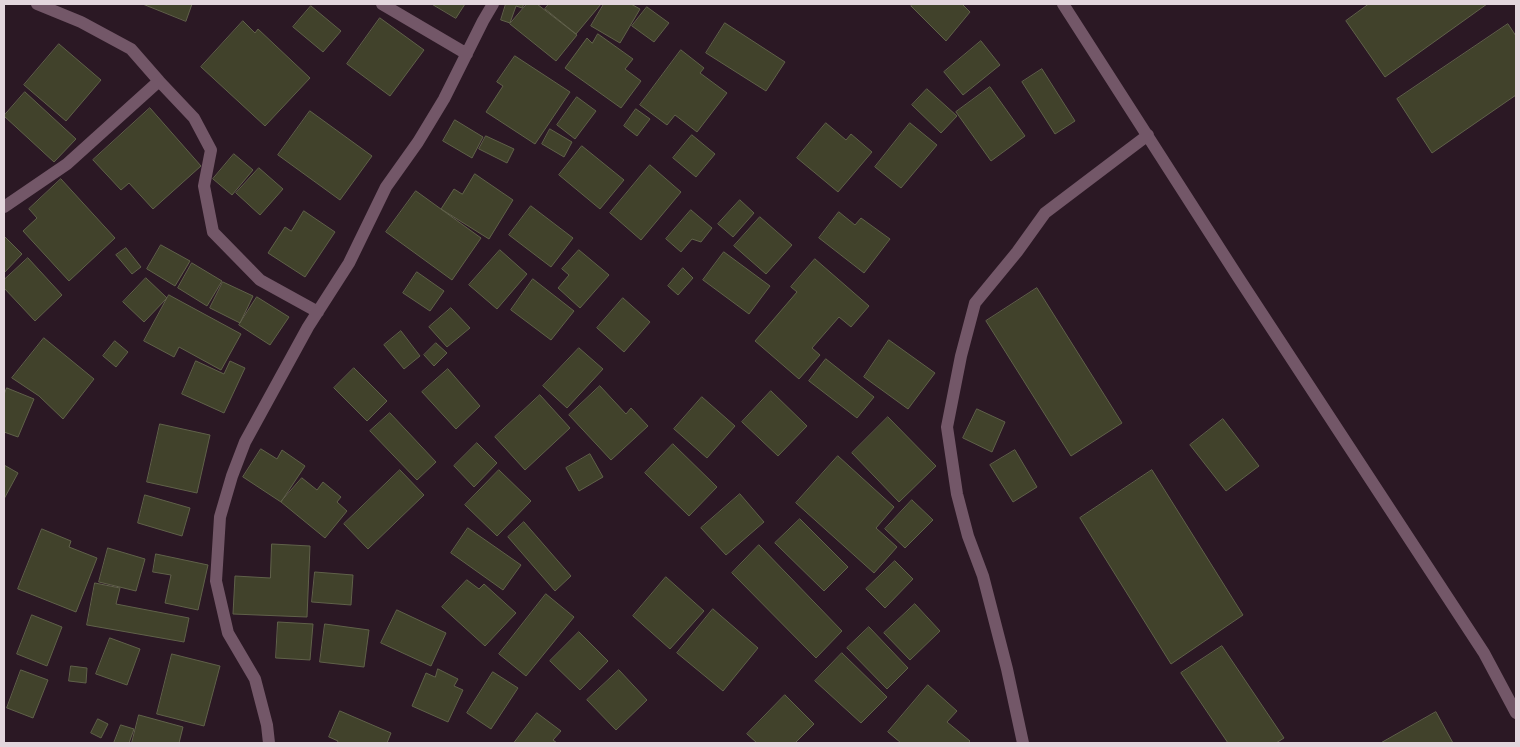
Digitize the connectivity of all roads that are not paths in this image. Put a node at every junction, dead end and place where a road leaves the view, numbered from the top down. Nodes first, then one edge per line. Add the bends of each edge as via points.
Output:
1 (37, 4) edge
2 (382, 4) edge
3 (494, 4) edge
4 (1063, 4) edge
5 (467, 54) junction
6 (159, 81) junction
7 (1148, 135) junction
8 (4, 207) edge
9 (318, 312) junction
10 (1516, 713) edge
11 (269, 743) edge
12 (1023, 743) edge

1 - 6 street via 82,22 131,49
2 - 5 street
3 - 5 street
4 - 7 street
5 - 9 street via 422,134 386,187 349,264
6 - 8 street via 68,164
6 - 9 street via 194,118 211,150 204,186 214,232 260,280
7 - 10 street via 1484,653
7 - 12 street via 1045,213 975,303 961,356 947,427 957,494 983,576
9 - 11 street via 245,442 220,517 216,581 228,633 255,679

